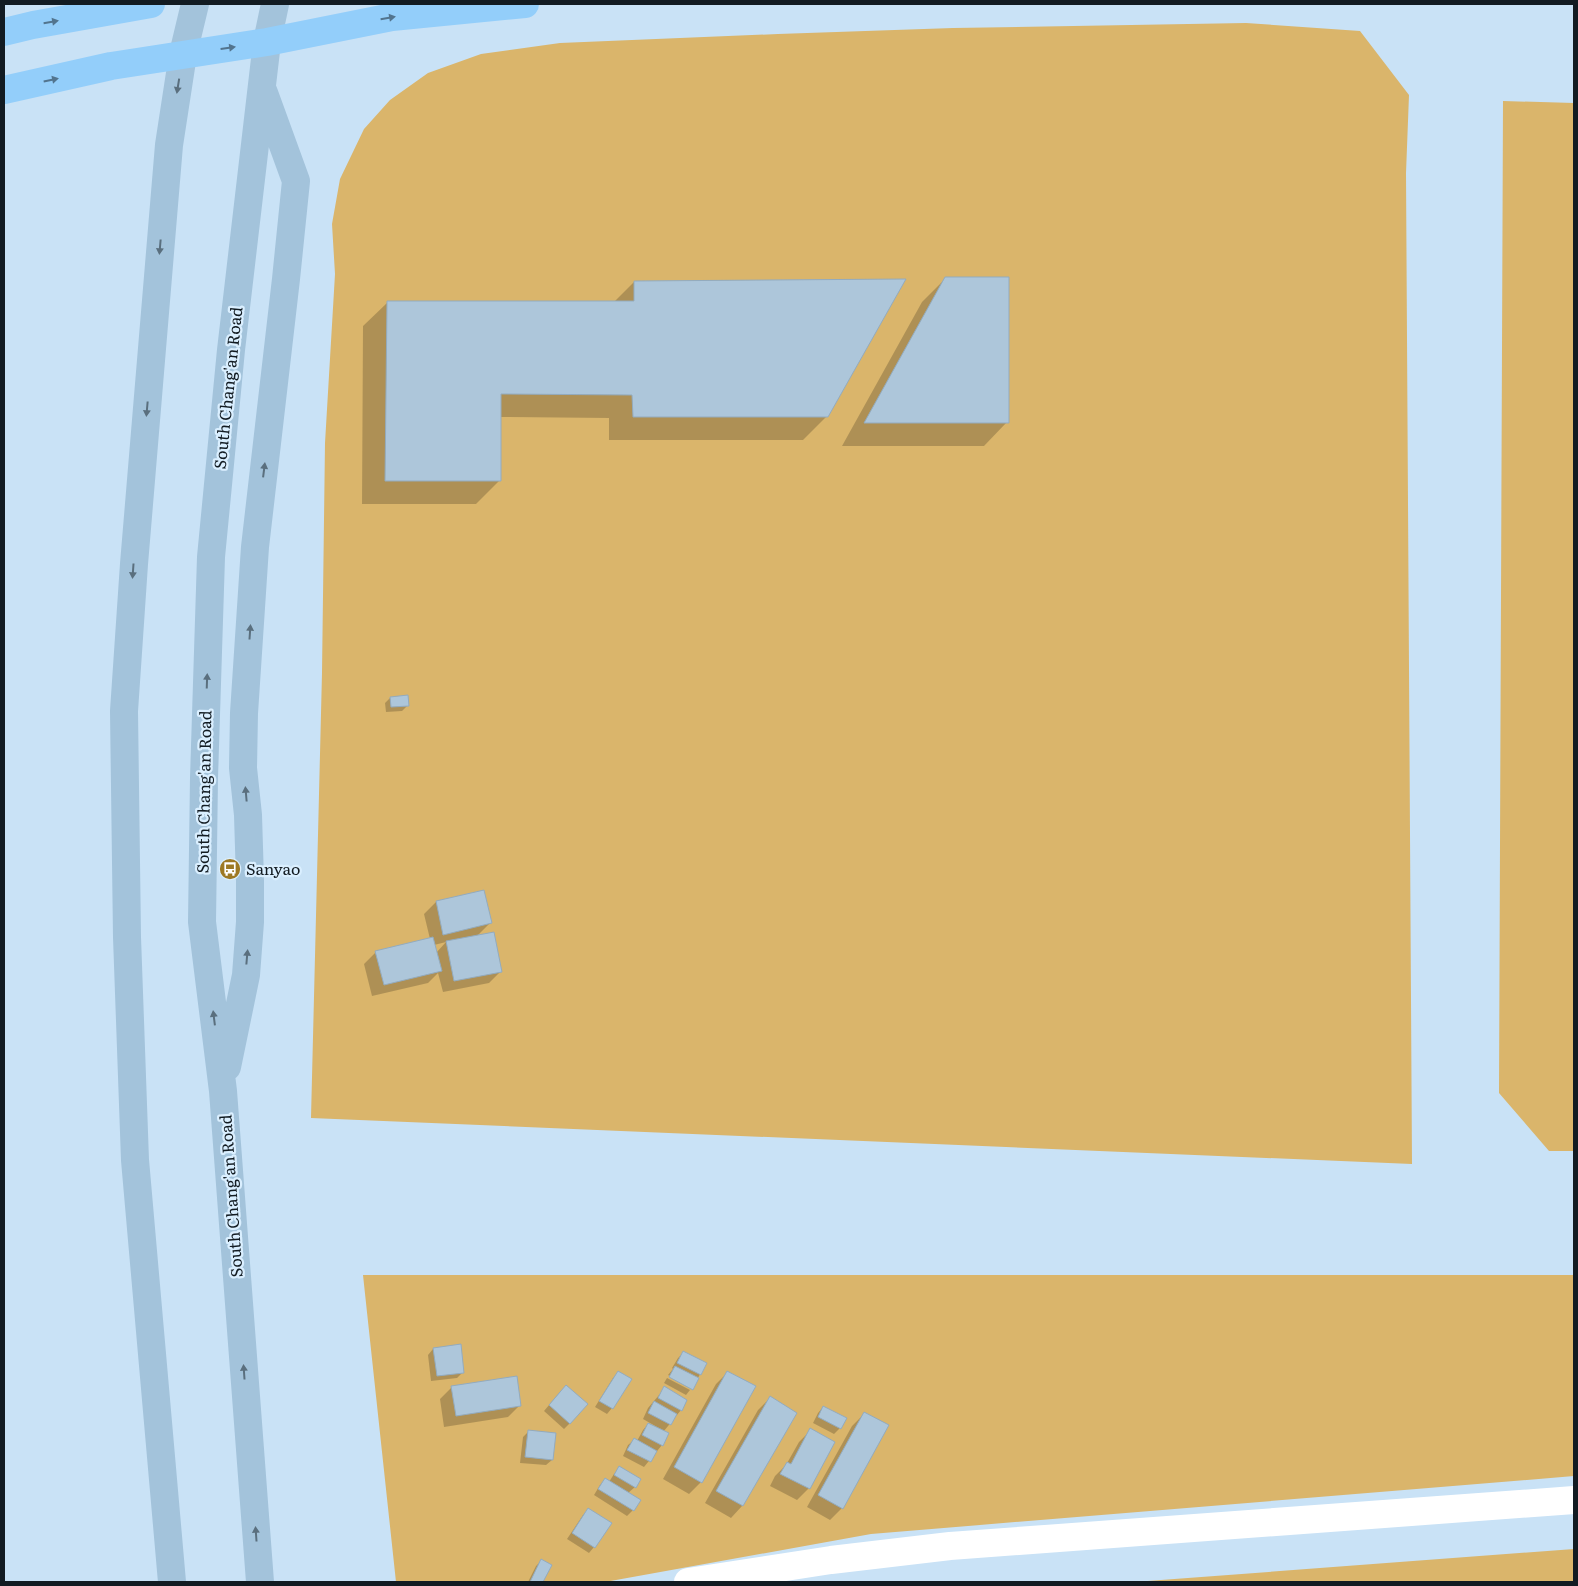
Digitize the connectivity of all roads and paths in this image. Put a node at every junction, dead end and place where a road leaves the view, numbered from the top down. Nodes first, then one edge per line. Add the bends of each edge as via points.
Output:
1 (151, 4) edge
2 (195, 4) edge
3 (275, 4) edge
4 (525, 4) edge
5 (4, 32) edge
6 (267, 42) junction
7 (183, 54) junction
8 (262, 87) junction
9 (4, 90) edge
10 (223, 1091) junction
11 (1574, 1500) edge
12 (172, 1582) edge
13 (260, 1582) edge
14 (688, 1582) edge

5 -> 1 highway
2 - 7 main road
3 - 6 main road, South Chang'an Road
6 -> 4 highway via 392,17
7 -> 6 highway
6 - 8 main road, South Chang'an Road
9 -> 7 highway
7 -> 12 main road via 169,145 124,711 127,937 135,1160
10 -> 8 main road, South Chang'an Road via 202,922 211,557
10 -> 8 main road via 246,966 250,922 248,815 243,768 244,713 255,547 296,182
13 -> 10 main road, South Chang'an Road
11 - 14 street via 950,1546

